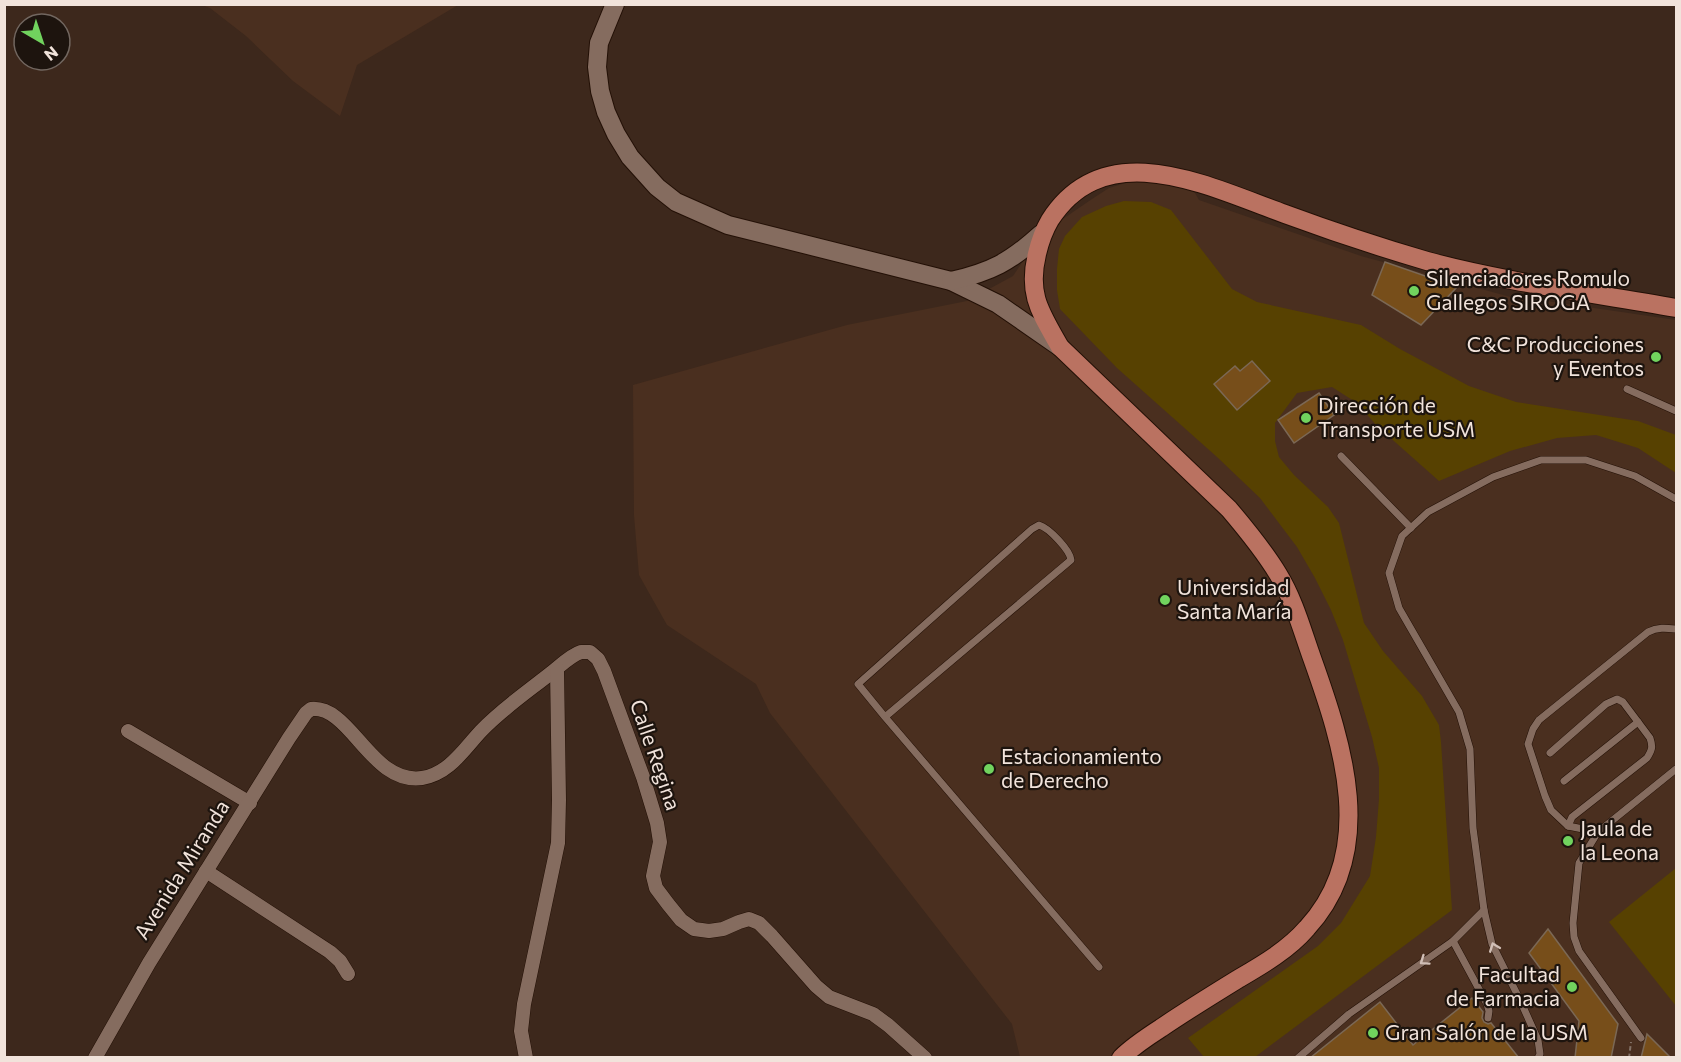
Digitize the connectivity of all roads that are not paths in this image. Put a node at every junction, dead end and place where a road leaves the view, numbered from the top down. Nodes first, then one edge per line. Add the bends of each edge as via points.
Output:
1 (615, 4) edge
2 (1041, 234) junction
3 (951, 281) junction
4 (1677, 308) edge
5 (1060, 347) junction
6 (1627, 389) dead end
7 (1677, 411) edge
8 (1341, 456) dead end
9 (1677, 499) edge
10 (1411, 528) junction
11 (1677, 629) edge
12 (557, 669) junction
13 (311, 709) joint
14 (885, 717) junction
15 (1638, 722) junction
16 (128, 731) dead end
17 (1550, 753) dead end
18 (1677, 769) edge
19 (1564, 781) dead end
20 (249, 802) junction
21 (1568, 826) junction
22 (1598, 832) junction
23 (206, 872) junction
24 (1484, 910) junction
25 (1453, 941) junction
26 (1099, 967) dead end
27 (348, 974) dead end
28 (1488, 1018) dead end
29 (1641, 1038) dead end
30 (95, 1058) edge
31 (526, 1058) edge
32 (925, 1058) edge
33 (1121, 1058) edge
34 (1298, 1058) edge
35 (1538, 1058) edge

1 - 3 main road via 600,43 600,91 616,134 657,187 676,202 728,225
2 - 3 main road via 1001,264
2 - 4 main road via 1065,201 1092,181 1120,173 1156,174 1200,182 1392,251 1459,269
2 - 5 main road via 1034,272 1035,294
3 - 5 main road via 998,304
5 - 33 main road via 1229,509 1278,574 1325,696 1348,797 1349,834 1343,864 1318,916 1275,956
6 - 7 lane
8 - 10 lane
9 - 10 lane via 1635,476 1586,460 1541,460 1493,477 1428,512
10 - 24 lane via 1402,536 1389,573 1399,608 1459,712 1470,749 1473,828
11 - 21 lane via 1664,627 1648,632 1539,720 1533,729 1528,744 1545,796 1551,810
12 - 13 street, Calle Regina via 497,715 450,765 422,778 395,774 336,717 326,710
12 - 31 street via 558,843 524,1004 521,1031
12 - 32 street, Calle Regina via 580,652 590,652 598,659 657,823 660,842 653,876 656,888 681,920 693,929 709,931 749,919 759,923 829,997 873,1014
13 - 20 street, Avenida Miranda
14 - 14 lane via 858,684 1032,529 1045,527 1071,560
14 - 26 lane
15 - 17 lane via 1623,702 1613,700
15 - 19 lane
15 - 21 lane via 1650,738 1653,750 1572,817
16 - 20 street
18 - 22 lane
20 - 23 street, Avenida Miranda
21 - 22 lane
22 - 29 lane via 1579,863 1574,938 1579,951
23 - 27 street via 330,952
23 - 30 street, Avenida Miranda
24 - 25 lane
35 -> 24 lane via 1538,1040 1492,944
25 - 28 lane via 1487,1004
25 -> 34 lane via 1349,1014

